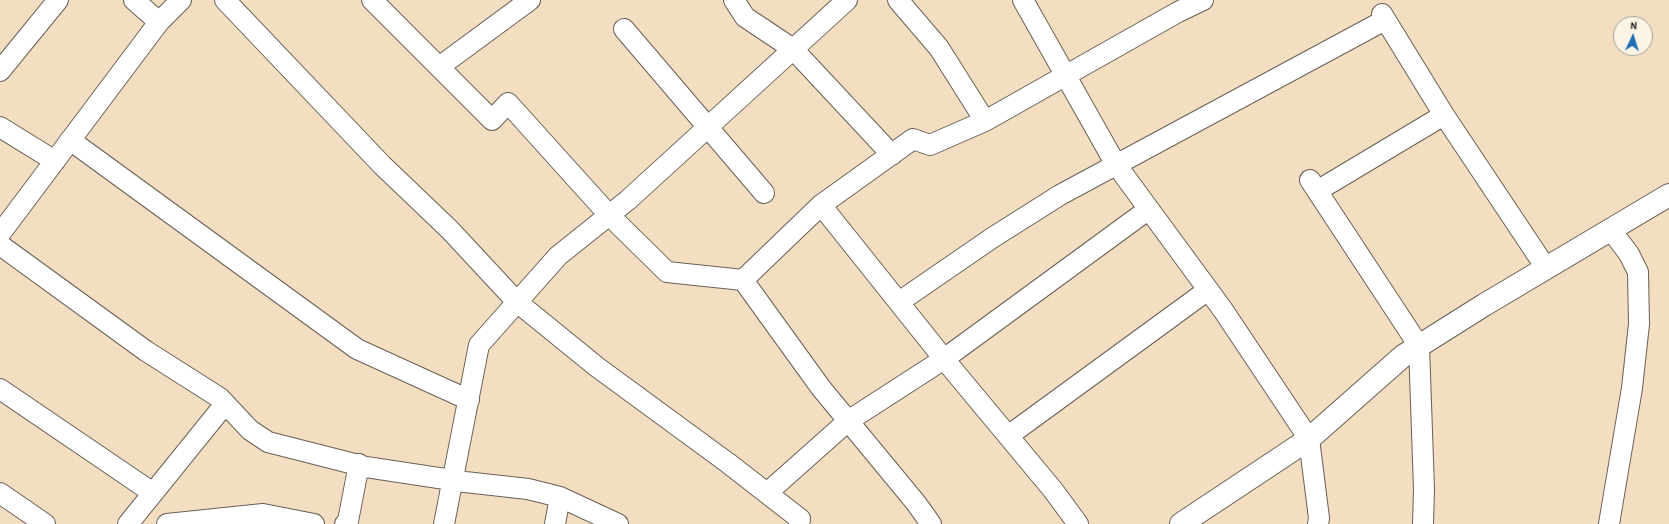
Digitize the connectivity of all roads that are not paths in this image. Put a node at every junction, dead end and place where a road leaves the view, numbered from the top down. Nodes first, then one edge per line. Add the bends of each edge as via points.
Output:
1 (58, 0) edge
2 (134, 0) edge
3 (181, 0) edge
4 (225, 0) edge
5 (372, 0) edge
6 (530, 0) edge
7 (734, 0) edge
8 (847, 0) edge
9 (898, 0) edge
10 (1023, 0) edge
11 (1203, 0) edge
12 (1176, 6) edge
13 (159, 22) junction
14 (624, 29) dead end
15 (793, 49) junction
16 (439, 67) junction
17 (0, 71) edge
18 (1066, 74) junction
19 (1444, 115) junction
20 (985, 121) junction
21 (0, 127) edge
22 (708, 127) junction
23 (70, 140) junction
24 (892, 155) junction
25 (55, 161) junction
26 (1116, 165) junction
27 (764, 193) dead end
28 (1669, 195) edge
29 (821, 205) junction
30 (1149, 209) junction
31 (609, 215) junction
32 (1611, 230) junction
33 (0, 234) edge
34 (0, 244) edge
35 (1546, 268) junction
36 (744, 280) junction
37 (1208, 290) junction
38 (517, 302) junction
39 (899, 302) junction
40 (1419, 346) junction
41 (944, 359) junction
42 (0, 389) edge
43 (469, 400) junction
44 (225, 404) junction
45 (848, 421) junction
46 (1008, 436) junction
47 (1309, 439) junction
48 (359, 464) junction
49 (453, 480) junction
50 (0, 493) edge
51 (767, 493) junction
52 (153, 494) junction
53 (560, 497) junction
54 (615, 523) edge
55 (45, 524) edge
56 (128, 524) edge
57 (166, 524) edge
58 (314, 524) edge
59 (345, 524) edge
60 (444, 524) edge
61 (555, 524) edge
62 (799, 524) edge
63 (931, 524) edge
64 (1078, 524) edge
65 (1181, 524) edge
66 (1318, 524) edge
67 (1423, 524) edge
68 (1609, 524) edge

1 - 17 street
2 - 13 street
3 - 13 street
4 - 38 street
5 - 16 street
6 - 16 street
7 - 15 street via 745,17
8 - 15 street
9 - 20 street via 939,48
10 - 18 street
11 - 12 street
12 - 18 street
13 - 23 street
14 - 22 street
15 - 22 street
15 - 24 street
16 - 31 street via 492,120 508,103
18 - 20 street
18 - 26 street
19 - 26 street via 1384,17
19 - 35 street
19 - 40 street via 1314,185
20 - 24 street via 930,145 913,139
21 - 25 street
22 - 27 street
22 - 31 street
23 - 25 street
23 - 43 street via 357,348
24 - 29 street
25 - 33 street
26 - 30 street
26 - 39 street via 992,238
28 - 32 street
29 - 36 street
29 - 39 street
30 - 37 street
30 - 41 street
31 - 36 street via 667,272
31 - 38 street via 558,256
32 - 35 street
32 - 68 street via 1629,254 1638,272 1639,324 1632,388
34 - 44 street via 146,351 220,398
35 - 40 street
36 - 45 street via 821,388
37 - 46 street
37 - 47 street
38 - 43 street via 480,345
38 - 51 street via 597,367
39 - 41 street
40 - 47 street via 1403,356
40 - 67 street
41 - 45 street
41 - 46 street
42 - 52 street
43 - 49 street
44 - 48 street via 250,430 268,442
44 - 52 street
45 - 51 street
45 - 63 street
46 - 64 street
47 - 65 street
47 - 66 street
48 - 49 street
48 - 59 street via 348,521
49 - 53 street via 528,489
49 - 60 street
50 - 55 street
51 - 62 street via 800,519
52 - 56 street
53 - 54 street
53 - 61 street
57 - 58 street via 263,514

